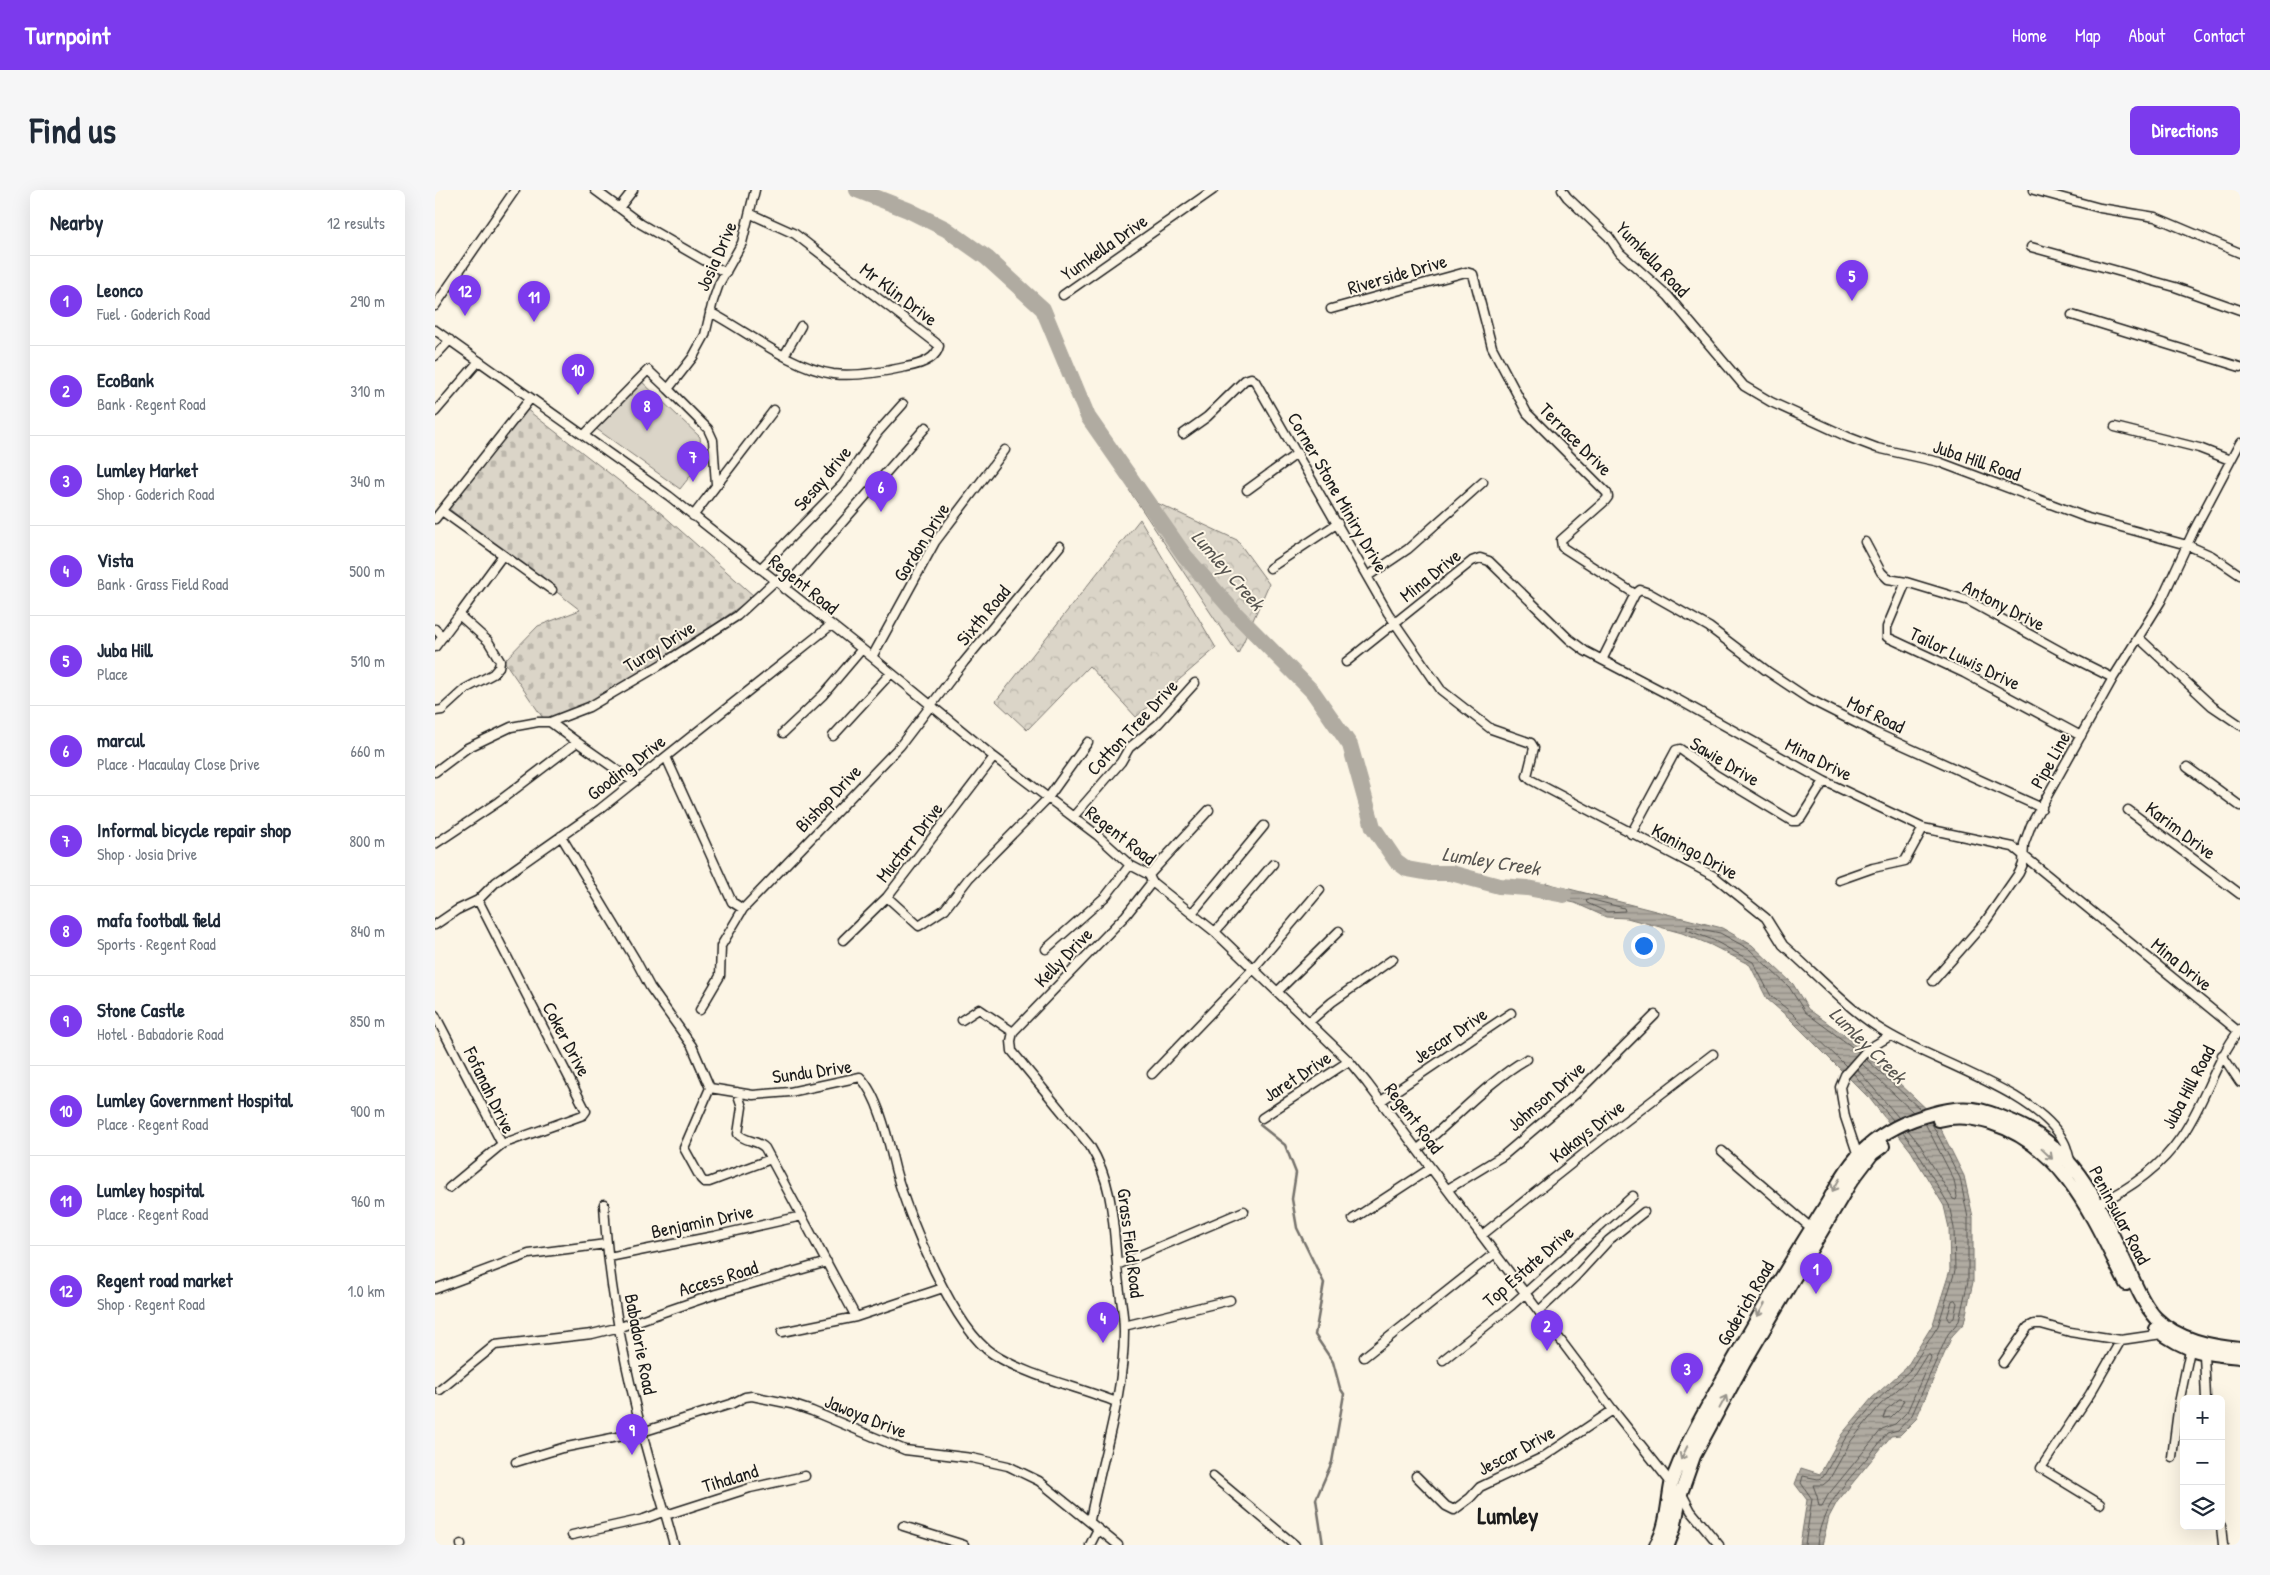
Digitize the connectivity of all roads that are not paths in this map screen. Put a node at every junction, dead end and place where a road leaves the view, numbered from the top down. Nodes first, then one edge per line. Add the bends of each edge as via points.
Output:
1 (515, 190) edge
2 (595, 190) edge
3 (633, 190) edge
4 (755, 190) edge
5 (1212, 190) edge
6 (1562, 190) edge
7 (2034, 190) edge
8 (619, 208) junction
9 (751, 214) junction
10 (2031, 247) dead end
11 (2240, 253) edge
12 (726, 272) junction
13 (1471, 272) joint
14 (1063, 295) dead end
15 (435, 306) edge
16 (1331, 309) dead end
17 (2240, 310) edge
18 (710, 312) junction
19 (2072, 315) dead end
20 (801, 326) dead end
21 (435, 330) edge
22 (450, 340) junction
23 (1717, 355) joint
24 (435, 356) edge
25 (784, 356) junction
26 (479, 361) junction
27 (2240, 368) edge
28 (668, 389) junction
29 (531, 399) junction
30 (903, 404) dead end
31 (774, 410) dead end
32 (435, 412) edge
33 (926, 427) dead end
34 (2115, 427) dead end
35 (1183, 434) dead end
36 (583, 436) junction
37 (2240, 443) edge
38 (1005, 450) dead end
39 (1298, 453) junction
40 (2230, 460) junction
41 (1483, 482) dead end
42 (716, 484) junction
43 (1247, 490) dead end
44 (442, 511) junction
45 (693, 516) junction
46 (435, 519) edge
47 (1338, 523) junction
48 (1865, 542) dead end
49 (2187, 545) junction
50 (1060, 546) dead end
51 (503, 555) junction
52 (760, 568) junction
53 (1270, 568) dead end
54 (1368, 576) junction
55 (2240, 576) edge
56 (775, 581) junction
57 (1906, 582) junction
58 (784, 589) junction
59 (552, 590) dead end
60 (1635, 594) junction
61 (459, 615) junction
62 (1396, 623) junction
63 (830, 626) junction
64 (435, 629) edge
65 (443, 637) junction
66 (2139, 638) junction
67 (435, 647) edge
68 (862, 649) junction
69 (872, 657) junction
70 (1602, 660) junction
71 (1346, 662) dead end
72 (891, 673) junction
73 (2113, 678) junction
74 (1195, 683) dead end
75 (930, 704) junction
76 (435, 711) edge
77 (550, 722) junction
78 (2240, 725) edge
79 (783, 733) dead end
80 (833, 736) dead end
81 (2081, 736) junction
82 (577, 742) junction
83 (1088, 742) dead end
84 (666, 757) junction
85 (994, 757) junction
86 (2187, 767) dead end
87 (435, 772) edge
88 (1824, 781) junction
89 (634, 782) junction
90 (1048, 798) junction
91 (2240, 806) edge
92 (2042, 808) junction
93 (1209, 810) dead end
94 (2128, 810) dead end
95 (1073, 817) junction
96 (1264, 826) dead end
97 (1923, 828) junction
98 (1631, 834) junction
99 (561, 836) junction
100 (435, 844) edge
101 (2024, 854) junction
102 (1273, 864) dead end
103 (1130, 865) junction
104 (1150, 878) junction
105 (1839, 880) dead end
106 (1320, 890) dead end
107 (2240, 894) edge
108 (887, 897) junction
109 (478, 900) junction
110 (743, 909) junction
111 (1193, 912) junction
112 (435, 925) edge
113 (1339, 930) dead end
114 (1215, 932) junction
115 (843, 940) dead end
116 (1045, 949) dead end
117 (1393, 959) dead end
118 (1253, 969) junction
119 (1933, 981) dead end
120 (1277, 992) junction
121 (700, 1010) dead end
122 (1511, 1013) dead end
123 (435, 1015) edge
124 (1655, 1015) dead end
125 (962, 1020) dead end
126 (1309, 1022) junction
127 (2239, 1030) edge
128 (1013, 1032) junction
129 (1891, 1036) junction
130 (1713, 1054) dead end
131 (2222, 1055) junction
132 (1527, 1059) dead end
133 (1349, 1061) junction
134 (1152, 1074) dead end
135 (2240, 1082) edge
136 (710, 1088) junction
137 (737, 1092) junction
138 (1381, 1101) junction
139 (1262, 1118) dead end
140 (502, 1144) junction
141 (1418, 1149) junction
142 (1722, 1151) dead end
143 (1865, 1152) junction
144 (771, 1158) junction
145 (2065, 1166) junction
146 (1431, 1168) junction
147 (449, 1188) dead end
148 (1447, 1189) junction
149 (1633, 1196) dead end
150 (604, 1204) dead end
151 (2092, 1207) junction
152 (1243, 1210) dead end
153 (1645, 1212) dead end
154 (801, 1216) junction
155 (1353, 1219) dead end
156 (1810, 1227) junction
157 (1482, 1235) junction
158 (606, 1244) junction
159 (1495, 1253) junction
160 (609, 1257) junction
161 (827, 1262) junction
162 (1117, 1265) junction
163 (943, 1288) junction
164 (435, 1289) edge
165 (1525, 1293) junction
166 (1230, 1300) dead end
167 (1539, 1311) junction
168 (856, 1317) junction
169 (1124, 1326) junction
170 (620, 1327) junction
171 (782, 1332) dead end
172 (2163, 1334) junction
173 (2121, 1340) junction
174 (2217, 1347) junction
175 (2240, 1349) edge
176 (2190, 1350) junction
177 (2204, 1354) junction
178 (2240, 1357) edge
179 (1364, 1358) dead end
180 (1443, 1360) dead end
181 (2003, 1362) dead end
182 (441, 1390) dead end
183 (2206, 1395) edge
184 (1116, 1402) junction
185 (1613, 1410) junction
186 (642, 1432) junction
187 (2172, 1457) dead end
188 (515, 1462) dead end
189 (805, 1476) dead end
190 (1213, 1476) dead end
191 (1416, 1476) dead end
192 (1671, 1483) junction
193 (1681, 1493) junction
194 (2100, 1504) dead end
195 (666, 1513) junction
196 (1090, 1520) dead end
197 (903, 1526) dead end
198 (1098, 1528) junction
199 (2221, 1530) edge
200 (572, 1535) dead end
201 (675, 1545) edge
202 (964, 1545) edge
203 (1090, 1545) edge
204 (1118, 1545) edge
205 (1295, 1545) edge
206 (1656, 1545) edge
207 (1668, 1545) edge
208 (1719, 1545) edge
209 (2223, 1545) edge

1 - 15 street
2 - 8 street
3 - 8 street
4 - 9 street, Josia Drive
5 - 14 street, Yumkella Drive
6 - 23 street, Yumkella Road via 1609,237 1620,253 1668,296
7 - 11 street via 2100,208 2155,217
8 - 12 street
9 - 12 street, Josia Drive via 739,252
9 - 25 street, Mr Klin Drive via 795,234 939,346 938,352 926,362 862,374 834,374
10 - 17 street via 2175,287
12 - 18 street, Josia Drive
13 - 16 street, Riverside Drive
13 - 60 street, Terrace Drive via 1492,347 1519,401 1527,413 1607,493 1605,501 1563,536 1562,547
18 - 25 street, Mr Klin Drive
18 - 28 street, Josia Drive via 709,324 699,348
19 - 27 street
20 - 25 street
21 - 22 street, Regent Road
22 - 24 street
22 - 26 street, Regent Road
23 - 49 street, Juba Hill Road via 1755,393 1848,437 1877,448 1939,462 2088,518
26 - 29 street, Regent Road
26 - 32 street
28 - 36 street via 648,370
28 - 42 street via 708,429 713,440
29 - 36 street, Regent Road
29 - 44 street
30 - 52 street, Sesay drive via 878,432 843,484
31 - 42 street
33 - 58 street
34 - 40 street via 2199,448
35 - 39 street, Corner Stone Miniry Drive via 1251,378
36 - 45 street, Regent Road
37 - 40 street, Pipe Line
38 - 69 street, Gordon Drive via 935,542
39 - 43 street
39 - 47 street, Corner Stone Miniry Drive
40 - 49 street, Pipe Line
41 - 54 street via 1409,549
42 - 45 street
44 - 46 street
44 - 51 street
45 - 52 street, Regent Road
47 - 53 street
47 - 54 street, Corner Stone Miniry Drive
48 - 57 street, Antony Drive via 1888,579
49 - 55 street, Juba Hill Road via 2211,556
49 - 66 street, Pipe Line via 2161,601
50 - 75 street, Sixth Road
51 - 59 street
51 - 61 street
52 - 56 street, Regent Road
54 - 62 street, Corner Stone Miniry Drive
56 - 58 street, Regent Road
56 - 77 street, Turay Drive via 737,616 662,664 589,707
57 - 73 street, Antony Drive via 1969,601
57 - 81 street, Tailor Luwis Drive via 1887,628 1887,637 1964,673
58 - 63 street, Regent Road
60 - 70 street
60 - 92 street, Mof Road via 1636,590 1649,593 1709,627 1809,699
61 - 65 street
61 - 76 street via 489,642 499,664 493,674 465,690 442,710
62 - 70 street, Mina Drive via 1455,573 1480,558 1499,569 1569,639
62 - 71 street
62 - 98 street, Kaningo Drive via 1441,690 1491,730 1531,743 1534,748 1527,776 1531,780
63 - 68 street, Regent Road
63 - 84 street, Gooding Drive
64 - 65 street
65 - 67 street
66 - 73 street, Pipe Line
66 - 78 street via 2212,706
68 - 69 street, Regent Road
68 - 79 street via 823,695
69 - 72 street, Regent Road
70 - 88 street, Mina Drive
72 - 75 street, Regent Road
72 - 80 street
73 - 81 street, Pipe Line
74 - 95 street, Cotton Tree Drive via 1157,724 1129,748 1121,762
75 - 85 street, Regent Road
75 - 110 street, Bishop Drive via 920,723 900,746
77 - 82 street
77 - 87 street, Turay Drive via 503,730 467,748
81 - 92 street, Pipe Line
82 - 89 street
82 - 100 street via 498,802
83 - 90 street, Cotton Tree Drive
84 - 89 street, Gooding Drive
84 - 110 street via 732,902
85 - 90 street, Regent Road
85 - 108 street, Muctarr Drive
86 - 91 street
88 - 97 street, Mina Drive
88 - 98 street, Sawie Drive via 1801,818 1792,820 1716,775 1680,749 1676,750
89 - 99 street, Gooding Drive
90 - 95 street, Regent Road
90 - 108 street via 969,878 945,909 919,926
92 - 101 street, Pipe Line via 2031,825
93 - 104 street, Kelly Drive
94 - 107 street, Karim Drive
95 - 103 street, Regent Road
96 - 111 street
97 - 101 street, Mina Drive via 2009,846
97 - 105 street via 1905,862 1873,868
98 - 129 street, Kaningo Drive via 1714,876 1746,900 1766,918 1788,950 1851,1006
99 - 109 street, Gooding Drive via 496,882
99 - 136 street via 649,987 692,1046
101 - 119 street, Pipe Line via 2019,873 1989,915
101 - 127 street, Mina Drive
102 - 114 street
103 - 104 street, Regent Road
103 - 116 street via 1106,896
104 - 111 street, Regent Road
104 - 128 street, Kelly Drive via 1126,915
106 - 118 street
108 - 115 street, Muctarr Drive
109 - 112 street, Gooding Drive
109 - 140 street, Coker Drive via 586,1111 583,1115
110 - 121 street, Bishop Drive via 721,946 720,976
111 - 114 street, Regent Road
113 - 120 street
114 - 118 street, Regent Road
117 - 126 street
118 - 120 street, Regent Road
118 - 134 street
120 - 126 street, Regent Road
122 - 138 street, Jescar Drive
123 - 140 street, Fofanah Drive
124 - 148 street, Johnson Drive via 1578,1092 1504,1156
125 - 128 street via 979,1009
126 - 133 street, Regent Road
127 - 131 street, Juba Hill Road
128 - 162 street, Grass Field Road via 1012,1051 1101,1164 1112,1206
129 - 143 street via 1868,1050 1845,1075 1840,1087 1841,1097
129 - 145 street, Kaningo Drive via 2004,1091 2031,1108 2064,1142
130 - 157 street, Kakays Drive
131 - 135 street
131 - 151 street, Juba Hill Road via 2181,1137 2133,1185
132 - 141 street via 1504,1072
133 - 138 street, Regent Road
133 - 139 street, Jaret Drive
136 - 137 street, Sundu Drive
136 - 144 street via 684,1148 701,1179 709,1182
137 - 144 street via 742,1108 738,1134 763,1145
137 - 163 street, Sundu Drive via 790,1092 860,1077 874,1101 907,1206
138 - 141 street, Regent Road
140 - 147 street, Fofanah Drive
141 - 146 street, Regent Road
142 - 156 street
143 - 145 main road, Peninsular Road via 1887,1132 1906,1123 1955,1111 1979,1110 2041,1135
143 -> 156 main road, Goderich Road via 1842,1176
193 -> 143 main road, Goderich Road via 1694,1456 1727,1394
144 - 154 street
145 - 151 main road, Peninsular Road
146 - 148 street, Regent Road
146 - 155 street
148 - 157 street, Regent Road
149 - 165 street, Top Estate Drive
150 - 158 street, Babadorie Road
151 - 172 main road, Peninsular Road via 2137,1307
151 - 174 main road, Peninsular Road via 2144,1303 2157,1319 2178,1334
152 - 162 street
153 - 167 street via 1609,1240
154 - 160 street, Benjamin Drive
154 - 161 street
156 -> 192 main road, Goderich Road via 1714,1396
157 - 159 street, Regent Road
158 - 160 street, Babadorie Road
158 - 164 street via 529,1254
159 - 165 street, Regent Road
159 - 179 street
160 - 170 street, Babadorie Road
161 - 168 street
161 - 170 street, Access Road via 715,1294
162 - 169 street, Grass Field Road
163 - 168 street
163 - 184 street, Sundu Drive via 972,1335 991,1353 1018,1367
165 - 167 street, Regent Road
165 - 180 street, Top Estate Drive
166 - 169 street
167 - 185 street, Regent Road
168 - 171 street
169 - 184 street, Grass Field Road
170 - 182 street, Access Road via 592,1334 495,1344
170 - 186 street, Babadorie Road
172 - 173 street
172 - 176 main road, Peninsular Road
173 - 181 street via 2034,1324 2028,1327
173 - 194 street via 2041,1468
174 - 175 main road, Peninsular Road
174 - 177 street
176 - 177 main road, Peninsular Road
176 - 187 street
177 - 178 main road, Peninsular Road
177 - 183 street
184 - 196 street, Grass Field Road via 1115,1419
185 - 191 street, Jescar Drive via 1543,1457 1480,1486 1454,1510
185 - 192 street, Regent Road
186 - 188 street, Jawoya Drive via 562,1448
186 - 195 street, Babadorie Road
186 - 198 street, Jawoya Drive via 731,1404 745,1396 771,1399 811,1411 905,1450 1008,1466 1039,1481
189 - 195 street, Tihaland via 750,1488
190 - 205 street
192 - 193 street, Regent Road
192 - 206 main road, Goderich Road via 1664,1528
193 - 207 main road, Goderich Road
193 - 208 street, Regent Road via 1691,1511
195 - 200 street, Tihaland
195 - 201 street, Babadorie Road
197 - 202 street
198 - 203 street
198 - 204 street, Jawoya Drive
199 - 209 street

